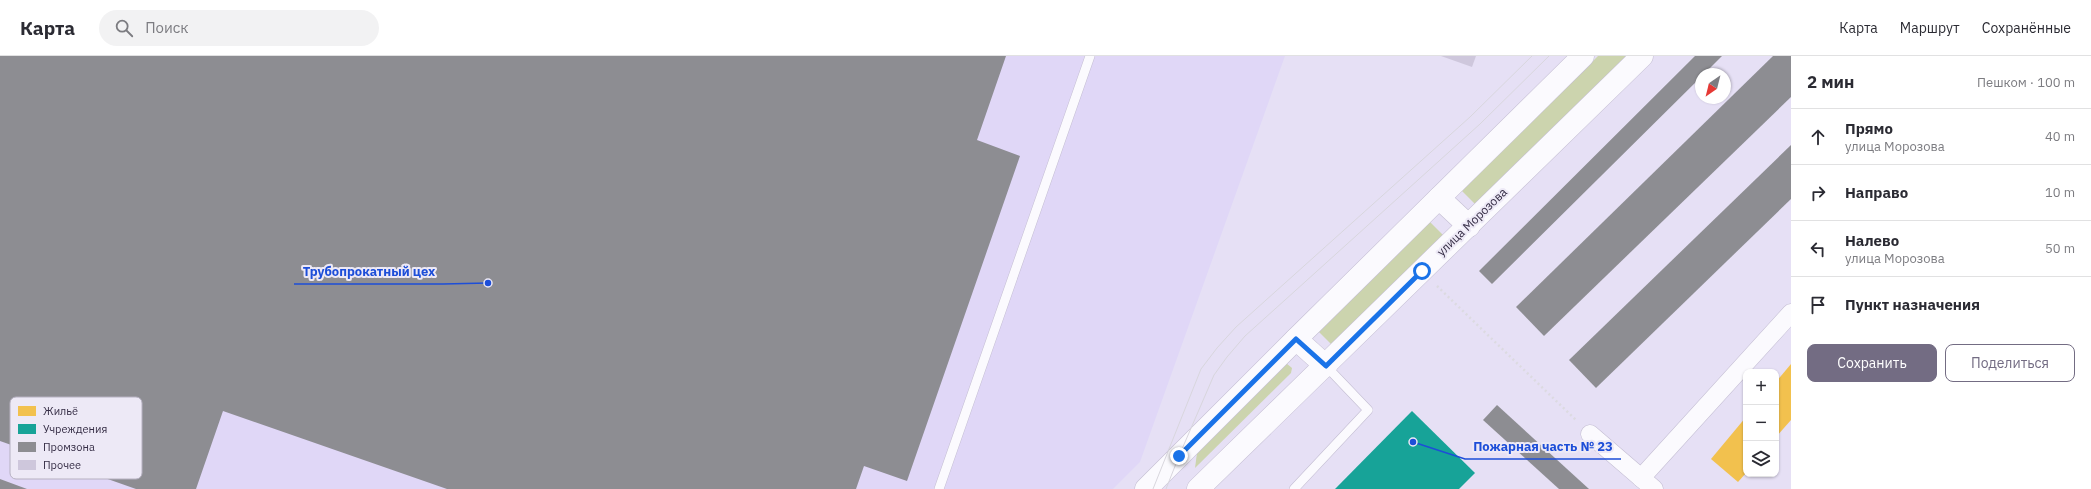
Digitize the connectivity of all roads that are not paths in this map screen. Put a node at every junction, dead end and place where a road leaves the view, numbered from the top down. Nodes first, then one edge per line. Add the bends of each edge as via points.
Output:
1 (1090, 56) edge
2 (1583, 56) edge
3 (1642, 56) edge
4 (1439, 198) junction
5 (1469, 226) junction
6 (1791, 313) edge
7 (1296, 339) junction
8 (1326, 366) junction
9 (1590, 434) road end
10 (1647, 484) edge
11 (939, 489) edge
12 (1146, 489) edge
13 (1198, 489) edge
14 (1294, 489) edge

1 - 11 lane
2 - 4 main road
3 - 5 main road, улица Морозова
4 - 5 main road
4 - 7 main road
5 - 8 main road, улица Морозова
6 - 10 street
7 - 8 main road
7 - 12 main road
8 - 13 main road, улица Морозова
8 - 14 lane via 1368,410
9 - 10 street

